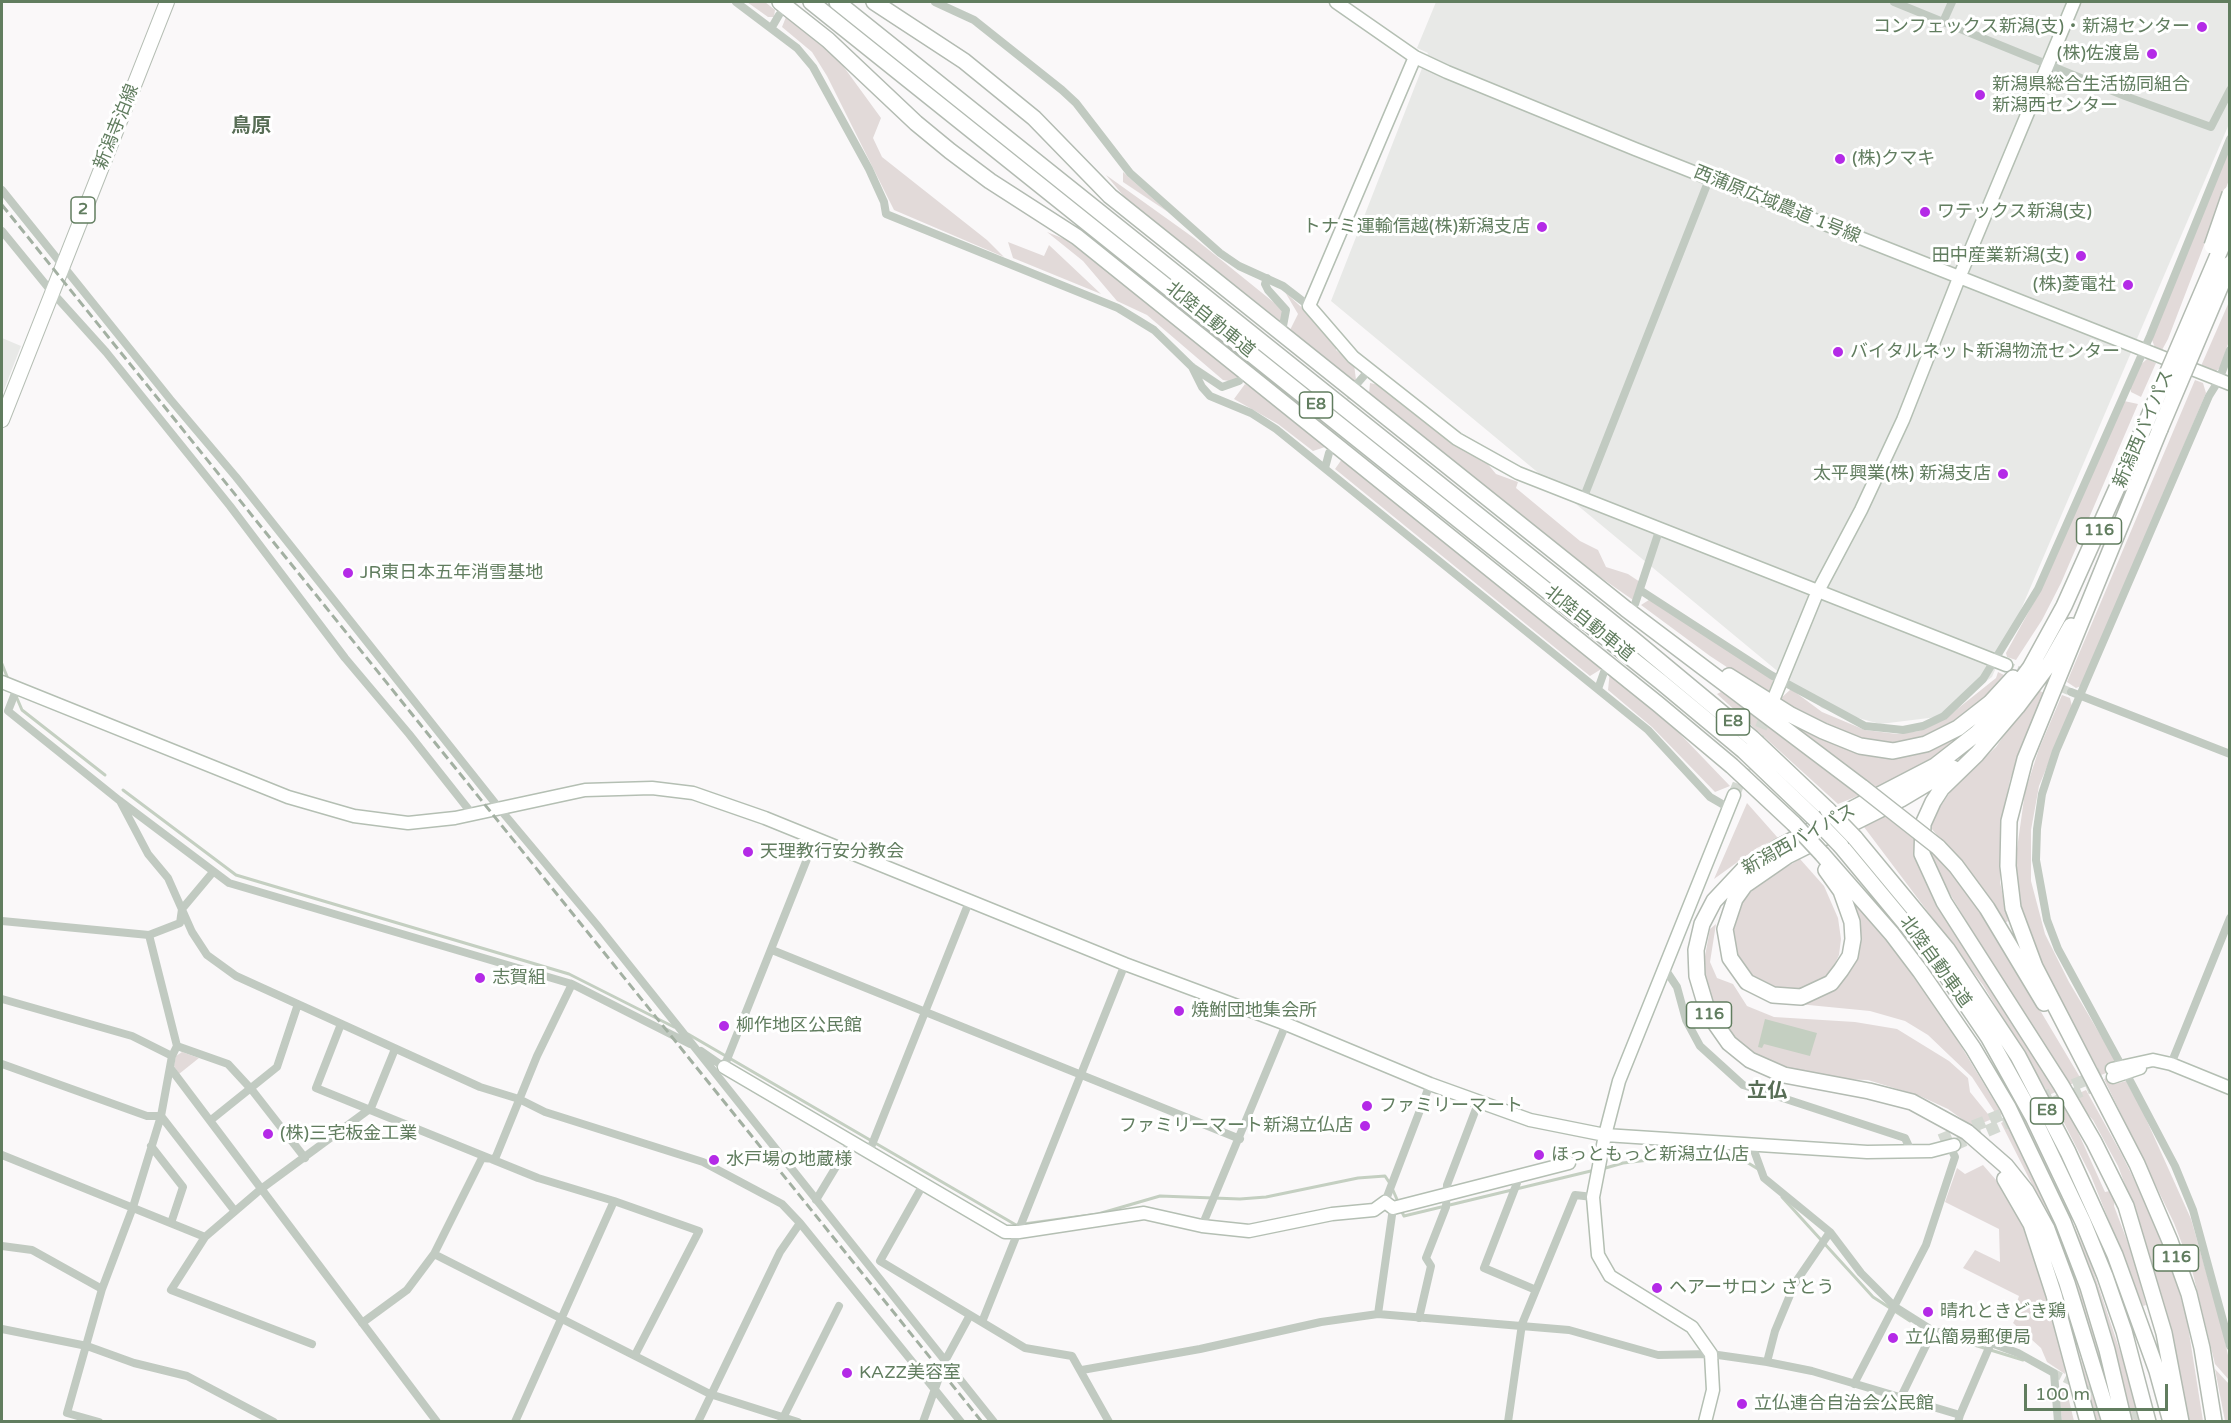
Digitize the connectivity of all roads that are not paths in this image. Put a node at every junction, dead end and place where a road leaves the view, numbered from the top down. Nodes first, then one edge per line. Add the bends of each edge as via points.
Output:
1 (167, 2) edge
2 (736, 2) edge
3 (811, 2) edge
4 (837, 2) edge
5 (874, 2) edge
6 (935, 2) edge
7 (1336, 2) edge
8 (1894, 2) edge
9 (1952, 2) edge
10 (2074, 2) edge
11 (780, 8) edge
12 (1944, 22) junction
13 (772, 27) junction
14 (1415, 57) junction
15 (2048, 64) junction
16 (2229, 90) edge
17 (2229, 138) edge
18 (1710, 177) junction
19 (2, 190) edge
20 (2229, 194) edge
21 (2229, 227) edge
22 (2, 231) edge
23 (62, 262) junction
24 (2229, 264) edge
25 (1267, 278) junction
26 (1959, 278) junction
27 (2229, 287) edge
28 (51, 291) junction
29 (1309, 306) junction
30 (1283, 326) dead end
31 (2144, 349) junction
32 (2229, 350) edge
33 (1192, 367) junction
34 (2170, 368) junction
35 (1369, 370) junction
36 (1239, 381) dead end
37 (2224, 382) edge
38 (1356, 385) tunnel mouth
39 (2, 420) edge
40 (2153, 426) junction
41 (1329, 453) tunnel mouth
42 (1325, 468) junction
43 (1583, 499) junction
44 (2121, 520) junction
45 (1659, 531) junction
46 (1640, 590) junction
47 (1817, 593) junction
48 (1631, 606) junction
49 (2048, 636) junction
50 (2001, 663) junction
51 (1604, 672) dead end
52 (1781, 680) junction
53 (2, 682) edge
54 (17, 688) junction
55 (1598, 689) junction
56 (2071, 692) tunnel mouth
57 (2081, 697) junction
58 (1774, 698) tunnel mouth
59 (2001, 727) junction
60 (2229, 754) edge
61 (1734, 795) tunnel mouth
62 (120, 801) junction
63 (500, 808) junction
64 (1729, 808) junction
65 (473, 815) junction
66 (815, 839) junction
67 (1818, 855) junction
68 (213, 872) junction
69 (969, 902) junction
70 (182, 909) junction
71 (2229, 918) edge
72 (2, 921) edge
73 (148, 934) junction
74 (772, 950) junction
75 (1125, 964) junction
76 (1665, 969) junction
77 (572, 984) junction
78 (2, 999) edge
79 (298, 1004) junction
80 (925, 1014) junction
81 (341, 1024) junction
82 (1286, 1024) junction
83 (177, 1046) junction
84 (693, 1046) junction
85 (395, 1049) junction
86 (172, 1056) junction
87 (2, 1064) edge
88 (2171, 1064) junction
89 (724, 1067) junction
90 (171, 1069) junction
91 (2118, 1071) junction
92 (1081, 1075) junction
93 (1430, 1084) junction
94 (2229, 1088) edge
95 (252, 1090) junction
96 (519, 1100) junction
97 (1479, 1101) junction
98 (2107, 1106) junction
99 (371, 1108) junction
100 (161, 1116) junction
101 (211, 1120) junction
102 (1952, 1122) junction
103 (1605, 1135) junction
104 (1240, 1138) junction
105 (851, 1142) junction
106 (1752, 1144) junction
107 (1948, 1144) joint
108 (151, 1146) junction
109 (1911, 1151) junction
110 (869, 1152) junction
111 (2, 1155) edge
112 (305, 1158) junction
113 (495, 1159) junction
114 (1569, 1163) dead end
115 (1517, 1177) junction
116 (924, 1183) junction
117 (261, 1189) junction
118 (1448, 1194) junction
119 (1593, 1197) junction
120 (816, 1200) junction
121 (614, 1201) junction
122 (1389, 1205) junction
123 (133, 1207) junction
124 (234, 1210) junction
125 (171, 1223) junction
126 (800, 1223) junction
127 (1202, 1226) junction
128 (1019, 1232) junction
129 (1830, 1232) junction
130 (205, 1237) junction
131 (2, 1246) edge
132 (434, 1254) junction
133 (102, 1289) junction
134 (1536, 1290) junction
135 (839, 1306) dead end
136 (1895, 1307) junction
137 (970, 1314) junction
138 (1378, 1314) junction
139 (560, 1317) junction
140 (1419, 1318) junction
141 (982, 1322) junction
142 (362, 1323) junction
143 (1522, 1324) junction
144 (2, 1329) edge
145 (1933, 1330) junction
146 (1990, 1343) junction
147 (312, 1344) dead end
148 (87, 1346) junction
149 (2229, 1346) edge
150 (634, 1354) junction
151 (1711, 1354) junction
152 (945, 1361) junction
153 (1767, 1362) junction
154 (1082, 1370) junction
155 (1854, 1383) junction
156 (936, 1391) junction
157 (710, 1394) junction
158 (1901, 1397) junction
159 (782, 1418) edge
160 (1959, 1418) edge
161 (99, 1422) edge
162 (274, 1422) edge
163 (437, 1422) edge
164 (515, 1422) edge
165 (698, 1422) edge
166 (798, 1422) edge
167 (923, 1422) edge
168 (961, 1422) edge
169 (994, 1422) edge
170 (1109, 1422) edge
171 (1508, 1422) edge
172 (1705, 1422) edge
173 (2058, 1422) edge
174 (2088, 1422) edge
175 (2110, 1422) edge
176 (2124, 1422) edge
177 (2148, 1422) edge
178 (2171, 1422) edge
179 (2181, 1422) edge
180 (2214, 1422) edge

1 - 23 main road, 新潟寺泊線 / 2
2 - 13 street
3 - 177 highway, 北陸自動車道 / E8, bridge via 1661,682 1744,751 1813,817 1938,963 1989,1038 2033,1117 2105,1276
4 - 178 highway, 北陸自動車道 / E8, bridge via 1633,639 1752,738 1855,838 1947,949 2032,1082 2115,1255 2154,1360
5 - 48 highway via 964,61 1034,118 1110,196
6 - 25 street via 974,20 1062,90 1130,173 1180,219 1239,266
7 - 14 street, 西蒲原広域農道 1号線
8 - 12 street
9 - 12 street
10 - 15 street
11 - 13 street
11 - 67 highway, bridge via 828,40 950,151 990,182 1077,237 1698,736
12 - 15 street
13 - 33 street via 802,52 822,80 869,169 886,214 1132,315
14 - 18 street, 西蒲原広域農道 1号線
14 - 29 street
15 - 16 street via 2211,127
15 - 26 street
17 - 31 street
18 - 26 street, 西蒲原広域農道 1号線
18 - 43 street
19 - 23 street
20 - 34 highway, bridge
21 - 34 highway, 新潟西バイパス / 116, bridge
22 - 28 street
23 - 28 main road, 新潟寺泊線 / 2
23 - 63 street
24 - 40 highway, 新潟西バイパス / 116, bridge
25 - 29 street via 1292,291
25 - 30 street via 1268,290 1286,310
26 - 31 street, 西蒲原広域農道 1号線
26 - 47 street via 1903,420
27 - 40 highway, bridge
28 - 39 main road, 新潟寺泊線 / 2
28 - 65 street via 106,351
29 - 35 street via 1346,350
31 - 37 street, 西蒲原広域農道 1号線
31 - 50 street via 2038,589
32 - 37 street
33 - 36 street via 1222,387
33 - 42 street via 1210,396 1264,421
34 - 40 highway, 新潟西バイパス / 116, bridge
35 - 38 street
35 - 43 street via 1457,439 1518,473
37 - 57 street via 2205,407
40 - 44 highway, 新潟西バイパス / 116
40 - 49 highway, 新潟西バイパス / 116
41 - 42 street
42 - 55 street
43 - 45 street
44 - 59 highway via 2064,639
44 - 98 highway, 新潟西バイパス / 116 via 2025,759 2007,844 2009,886 2019,928
45 - 46 street
45 - 47 street
46 - 48 street
46 - 52 street
47 - 50 street
47 - 52 street
48 - 49 highway via 1791,715 1852,743 1893,751 1926,744 1958,728 2006,687
48 - 98 highway, bridge via 1938,847 1987,908
49 - 102 highway, 新潟西バイパス / 116 via 2013,693 1976,734 1910,781 1744,868 1714,901 1698,937 1696,964 1702,1001 1720,1033 1739,1052 1784,1075 1892,1095
50 - 52 street via 1944,716 1903,730 1865,726
51 - 55 street
52 - 58 street
53 - 54 street
54 - 62 street via 8,711
54 - 65 street via 288,797 354,816 408,823
55 - 64 street via 1662,744 1710,797
56 - 57 street
57 - 60 street
57 - 91 street via 2056,751 2042,794 2036,860 2047,920
59 - 67 highway via 1959,765 1787,856 1745,885 1728,914 1726,944 1742,977 1773,995 1801,997 1817,991 1831,983 1850,956 1853,939 1848,906
59 - 179 highway via 1933,802 1923,824 1922,854 1944,902 2061,1085 2126,1206 2164,1334
61 - 64 street
62 - 68 street
62 - 70 street via 148,854 168,878
63 - 65 street
63 - 66 street via 585,790 651,788 693,793
63 - 84 street
64 - 76 street
66 - 69 street
66 - 74 street
67 - 176 highway via 1886,926 1920,971 2008,1107 2063,1222 2088,1287
68 - 70 street
68 - 77 street via 252,891
69 - 75 street
69 - 80 street
70 - 73 street via 180,923
70 - 79 street via 207,955 236,976
71 - 88 street
72 - 73 street
73 - 83 street
74 - 80 street
74 - 89 street
75 - 82 street
75 - 92 street
76 - 103 street via 1619,1081
76 - 109 street via 1677,987 1686,1020 1700,1046 1743,1085 1905,1138
77 - 84 street
77 - 96 street
78 - 86 street via 132,1036
79 - 81 street
79 - 95 street via 277,1067
80 - 92 street
80 - 110 street
81 - 85 street
81 - 99 street via 316,1088
82 - 93 street
82 - 104 street
83 - 86 street
83 - 95 street via 228,1064
84 - 89 street
84 - 120 street
85 - 96 street
85 - 99 street
86 - 90 street
87 - 100 street via 147,1116
88 - 91 street via 2153,1060
88 - 94 street
89 - 105 street
90 - 100 street
90 - 101 street
91 - 149 street via 2175,1166 2193,1210
92 - 104 street
92 - 128 street
93 - 97 street
93 - 122 street
95 - 101 street
95 - 112 street
96 - 113 street
96 - 126 street via 545,1112 704,1162 782,1204
97 - 103 street via 1530,1120
97 - 118 street via 1447,1185
98 - 180 highway, 新潟西バイパス / 116 via 2154,1201 2189,1294
99 - 112 street
99 - 113 street
100 - 108 street
100 - 124 street
101 - 117 street
102 - 174 highway via 1996,1167 2031,1224
102 - 175 highway, 新潟西バイパス / 116 via 1995,1155 2037,1208 2067,1282
103 - 106 street
103 - 119 street
104 - 127 street
105 - 110 street
105 - 120 street
106 - 109 street
106 - 129 street via 1764,1178
107 - 109 street
107 - 136 street via 1955,1157 1926,1245
108 - 123 street
108 - 125 street via 183,1187
110 - 116 street
111 - 123 street
112 - 117 street
113 - 121 street via 538,1178
113 - 132 street via 482,1158
114 - 115 street
115 - 118 street
115 - 134 street via 1484,1268
116 - 128 street via 1005,1232
116 - 137 street via 880,1261
117 - 124 street
117 - 142 street
118 - 122 street
118 - 140 street via 1426,1258 1431,1266
119 - 134 street via 1575,1195
119 - 151 street via 1599,1256 1610,1276 1692,1327
120 - 152 street
121 - 139 street
121 - 150 street via 699,1231
122 - 127 street via 1249,1231
122 - 138 street
123 - 125 street
123 - 133 street
124 - 130 street
125 - 130 street
126 - 156 street
126 - 157 street via 780,1252
127 - 128 street via 1144,1213
128 - 141 street
129 - 136 street
129 - 153 street via 1795,1283
130 - 147 street via 171,1290
131 - 133 street via 32,1250
132 - 139 street
132 - 142 street via 407,1290
133 - 148 street
134 - 143 street
135 - 159 street
136 - 145 street
136 - 155 street
137 - 141 street
137 - 152 street
138 - 140 street
138 - 154 street
139 - 150 street
139 - 164 street
140 - 143 street
141 - 154 street via 1025,1348 1072,1356
142 - 163 street
143 - 151 street via 1569,1330 1658,1355
143 - 171 street
144 - 148 street
145 - 146 street
145 - 158 street
146 - 160 street
146 - 173 street via 2054,1373
148 - 161 street via 67,1413
148 - 162 street via 187,1376
150 - 157 street
151 - 153 street
151 - 172 street via 1713,1390
152 - 156 street
152 - 169 street
153 - 155 street
154 - 170 street
155 - 158 street
156 - 167 street
156 - 168 street
157 - 159 street
157 - 165 street
158 - 160 street
159 - 166 street

